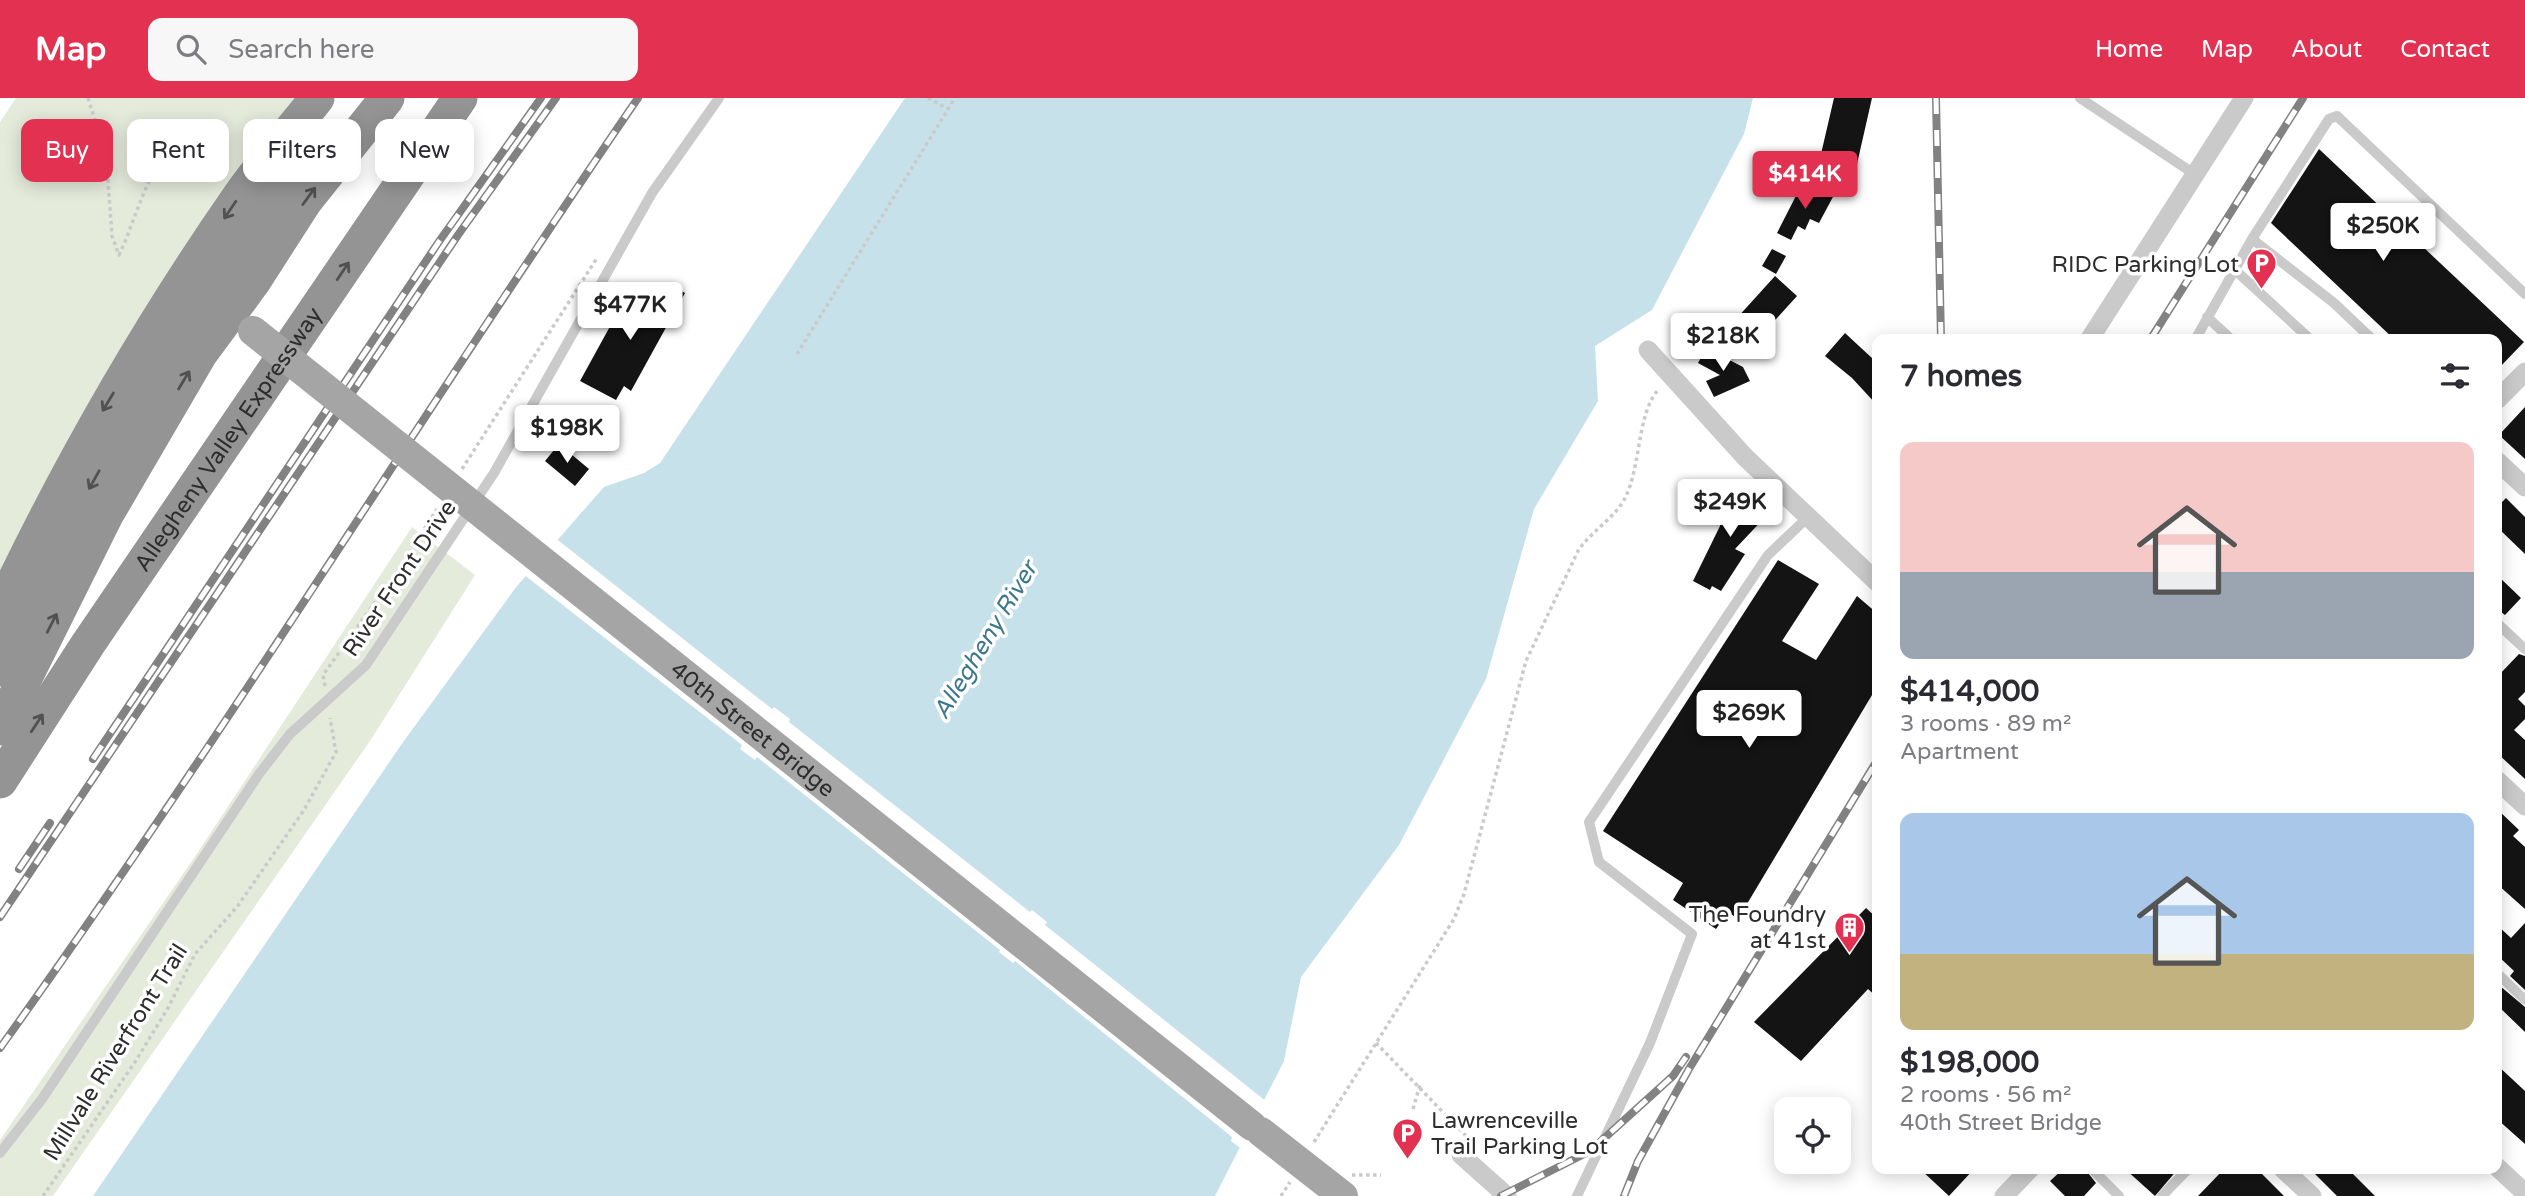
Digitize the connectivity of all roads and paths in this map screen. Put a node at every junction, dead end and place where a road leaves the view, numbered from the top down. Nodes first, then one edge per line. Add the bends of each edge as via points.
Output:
1 (88, 98) edge
2 (317, 98) edge
3 (341, 98) edge
4 (361, 98) edge
5 (387, 98) edge
6 (460, 98) edge
7 (719, 98) edge
8 (928, 98) edge
9 (955, 98) edge
10 (2080, 98) edge
11 (2244, 98) edge
12 (948, 109) junction
13 (2196, 175) junction
14 (149, 182) edge
15 (282, 191) junction
16 (2252, 239) junction
17 (604, 247) dead end
18 (2234, 270) junction
19 (2525, 294) edge
20 (2207, 317) junction
21 (253, 331) dead end
22 (2094, 334) edge
23 (2198, 334) edge
24 (2225, 334) edge
25 (2304, 334) edge
26 (2367, 334) edge
27 (1648, 350) dead end
28 (797, 354) dead end
29 (2525, 372) edge
30 (2502, 395) edge
31 (1652, 397) dead end
32 (2502, 466) edge
33 (456, 479) dead end
34 (2525, 487) edge
35 (442, 501) dead end
36 (1808, 517) junction
37 (1872, 577) edge
38 (0, 611) edge
39 (2502, 628) edge
40 (2525, 649) edge
41 (0, 669) edge
42 (325, 685) dead end
43 (330, 714) dead end
44 (0, 728) edge
45 (0, 781) edge
46 (2502, 785) edge
47 (2525, 806) edge
48 (2502, 978) edge
49 (2525, 1000) edge
50 (1376, 1043) junction
51 (1420, 1085) junction
52 (1413, 1109) dead end
53 (1466, 1148) joint
54 (1310, 1149) dead end
55 (0, 1153) edge
56 (1295, 1172) dead end
57 (2502, 1172) edge
58 (2025, 1174) edge
59 (2097, 1174) edge
60 (2183, 1174) edge
61 (2288, 1174) edge
62 (2525, 1193) edge
63 (43, 1196) edge
64 (1281, 1196) edge
65 (1343, 1196) edge
66 (1507, 1196) edge
67 (1577, 1196) edge
68 (2004, 1196) edge
69 (2119, 1196) edge
70 (2162, 1196) edge
71 (2312, 1196) edge

1 - 14 path via 106,154 112,236 119,256
2 -> 38 highway via 243,191 162,313 51,503
3 - 15 highway
4 - 15 highway
44 -> 5 highway via 106,515 200,354 305,201
45 -> 6 highway, Allegheny Valley Expressway via 88,644
7 - 55 lane, River Front Drive via 652,193 494,473 366,665 290,734 259,774 42,1099
8 - 12 path
9 - 12 path
10 - 13 lane
11 - 13 street
12 - 28 path
13 - 22 street
15 -> 41 highway via 184,327 138,401 71,520
16 - 18 lane
16 - 19 lane via 2329,119 2337,116
16 - 26 lane
17 - 33 path
18 - 20 lane
18 - 25 lane
20 - 23 lane
20 - 24 lane
21 - 65 main road, 40th Street Bridge, bridge
27 - 36 street via 1745,457
29 - 30 street
31 - 50 path via 1640,436 1636,474 1623,502 1577,551 1526,661 1454,919
32 - 34 street
35 - 42 path via 323,675
36 - 37 street
36 - 67 lane via 1768,555 1589,822 1599,862 1692,934 1650,1043
39 - 40 lane
43 - 63 path, Millvale Riverfront Trail via 336,752 304,810 237,907 195,954 141,1051
46 - 47 street
48 - 49 lane
50 - 51 path
50 - 54 path
51 - 52 path
51 - 53 path
53 - 66 street
56 - 64 path
57 - 62 street
58 - 68 street
59 - 69 lane
60 - 70 lane
61 - 71 street

